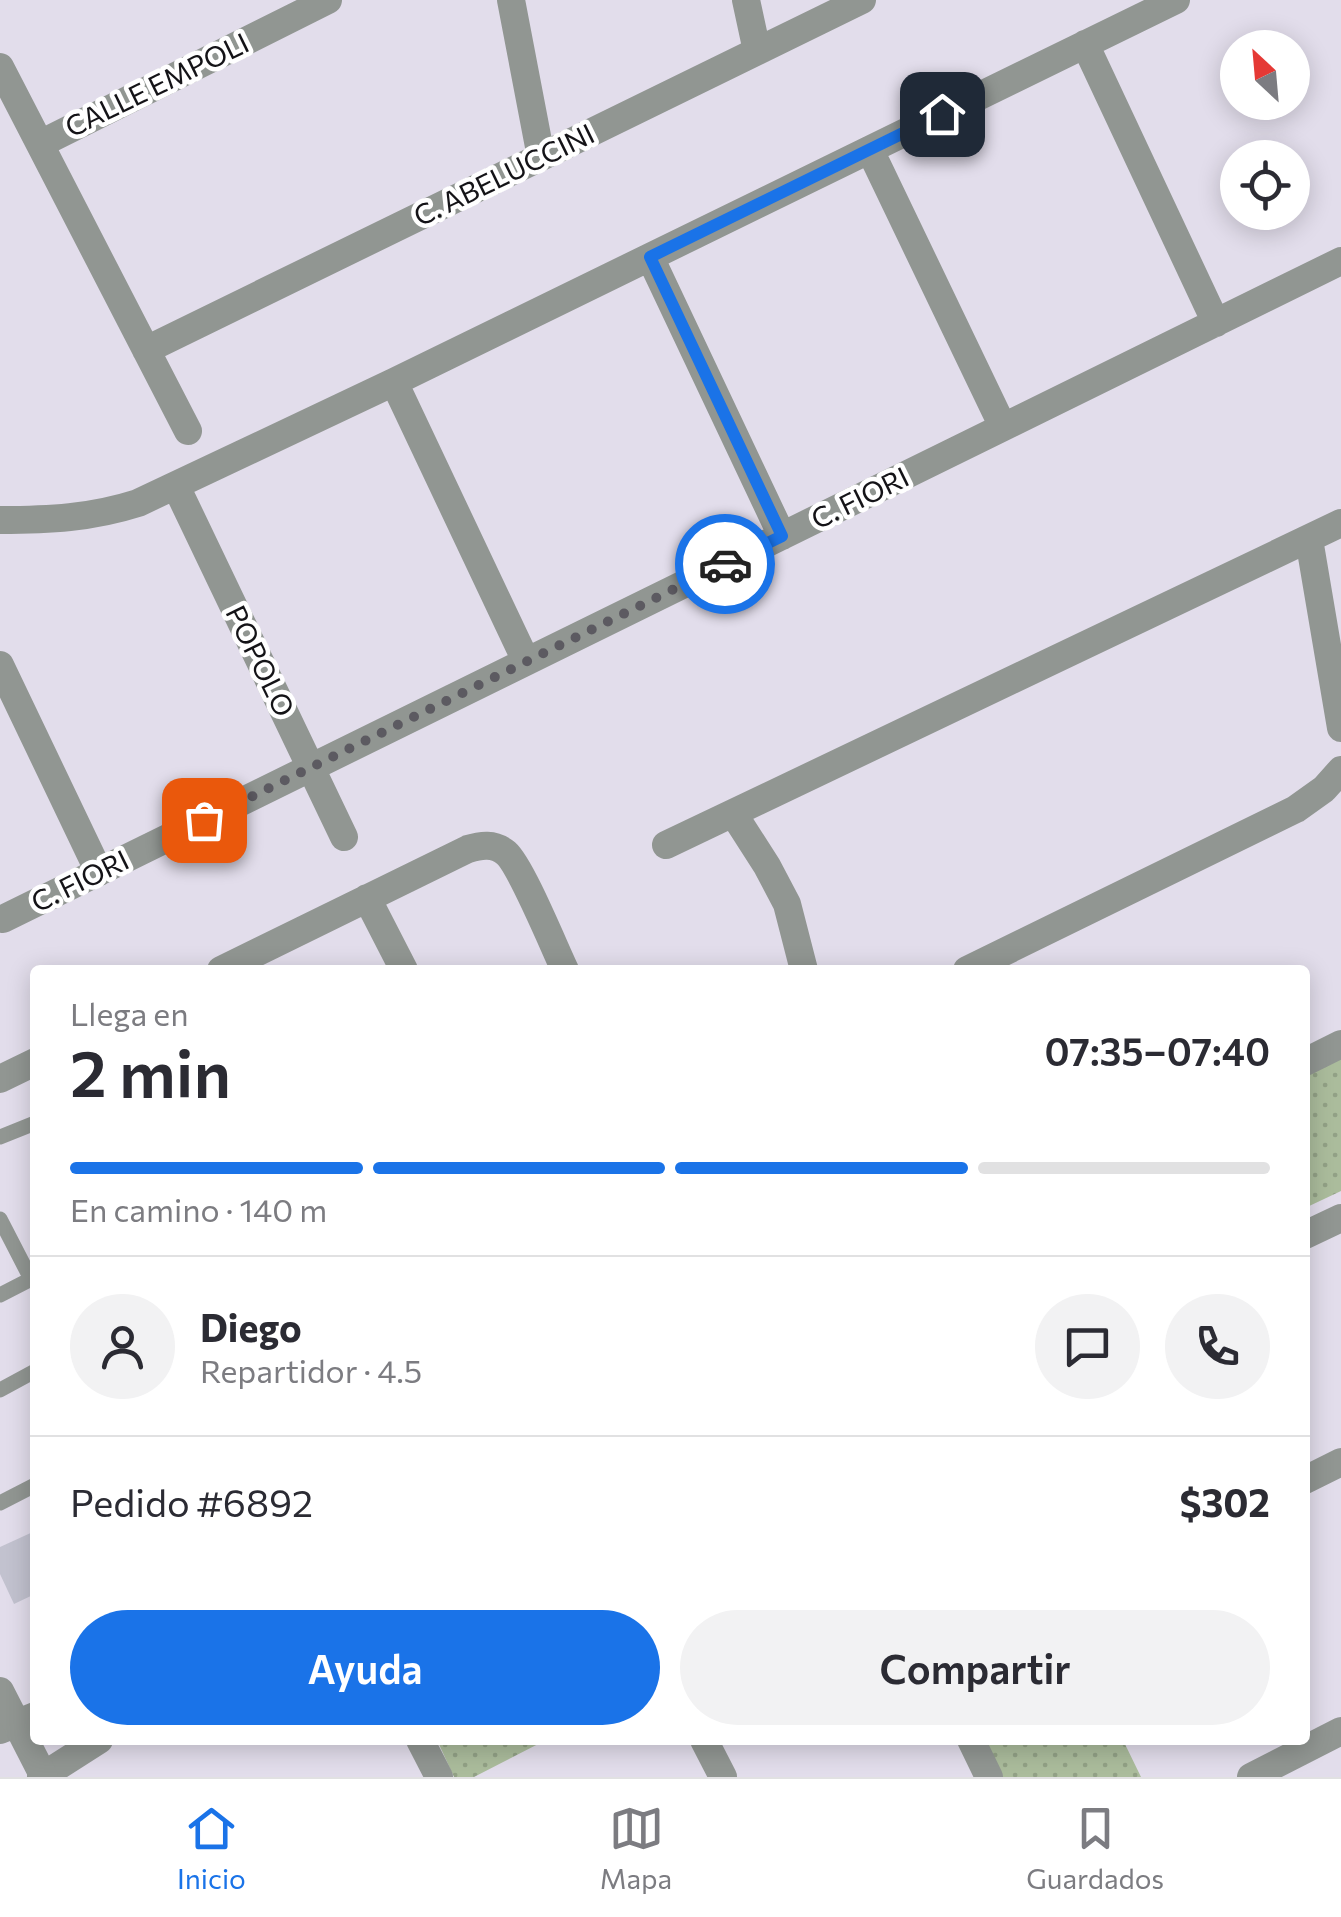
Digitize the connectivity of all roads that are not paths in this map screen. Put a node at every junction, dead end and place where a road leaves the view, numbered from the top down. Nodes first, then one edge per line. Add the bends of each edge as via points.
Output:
1 (328, 0) edge
2 (512, 0) edge
3 (746, 0) edge
4 (862, 0) edge
5 (1176, 0) edge
6 (288, 10) edge
7 (1084, 44) junction
8 (757, 52) junction
9 (0, 67) edge
10 (40, 144) junction
11 (870, 150) junction
12 (541, 157) junction
13 (650, 257) junction
14 (1341, 261) edge
15 (1216, 322) junction
16 (146, 350) junction
17 (394, 382) junction
18 (1004, 427) junction
19 (188, 431) dead end
20 (176, 486) junction
21 (0, 520) edge
22 (1341, 524) edge
23 (782, 536) junction
24 (1308, 539) junction
25 (526, 661) junction
26 (0, 666) edge
27 (1341, 728) edge
28 (311, 768) junction
29 (1341, 770) edge
30 (733, 813) junction
31 (344, 836) dead end
32 (666, 845) dead end
33 (98, 872) junction
34 (367, 898) junction
35 (3, 920) dead end
36 (231, 965) edge
37 (401, 965) edge
38 (563, 965) edge
39 (803, 965) edge
40 (977, 965) edge
41 (1341, 1044) edge
42 (1310, 1060) edge
43 (30, 1065) edge
44 (0, 1080) edge
45 (30, 1125) edge
46 (0, 1137) edge
47 (1341, 1218) edge
48 (0, 1219) edge
49 (1310, 1232) edge
50 (30, 1273) edge
51 (30, 1280) edge
52 (0, 1295) edge
53 (30, 1375) edge
54 (0, 1390) edge
55 (1341, 1462) edge
56 (1310, 1478) edge
57 (30, 1487) edge
58 (0, 1502) edge
59 (0, 1691) edge
60 (17, 1723) edge
61 (1341, 1731) edge
62 (90, 1745) edge
63 (423, 1745) edge
64 (706, 1745) edge
65 (973, 1745) edge
66 (43, 1776) edge
67 (439, 1777) edge
68 (722, 1777) edge
69 (989, 1777) edge
70 (1250, 1777) edge

1 - 6 street, CALLE EMPOLI
2 - 12 street
3 - 8 street
4 - 8 street, C. ABELUCCINI
5 - 7 street
6 - 10 street, CALLE EMPOLI
7 - 11 street
7 - 15 street
8 - 12 street, C. ABELUCCINI
9 - 10 street
10 - 16 street
11 - 13 street
11 - 18 street
12 - 16 street, C. ABELUCCINI
13 - 17 street
13 - 23 street
14 - 15 street, C. FIORI
15 - 18 street, C. FIORI
16 - 19 street
17 - 20 street
17 - 25 street
18 - 23 street, C. FIORI
20 - 21 street via 100,515
20 - 28 street, POPOLO
22 - 24 street
23 - 25 street, C. FIORI
24 - 27 street
24 - 30 street
25 - 28 street, C. FIORI
26 - 33 street
28 - 31 street, POPOLO
28 - 33 street, C. FIORI
29 - 40 street via 1296,809
30 - 32 street
30 - 39 street via 787,904
33 - 35 street, C. FIORI
34 - 36 street
34 - 37 street
34 - 38 street via 468,849 495,846 513,861
41 - 42 street
43 - 44 street
45 - 46 lane
47 - 49 street
48 - 50 lane
51 - 52 lane
53 - 54 lane
55 - 56 street
57 - 58 lane
59 - 60 street
60 - 66 street
61 - 70 street
62 - 66 street
63 - 67 street
64 - 68 street
65 - 69 street

